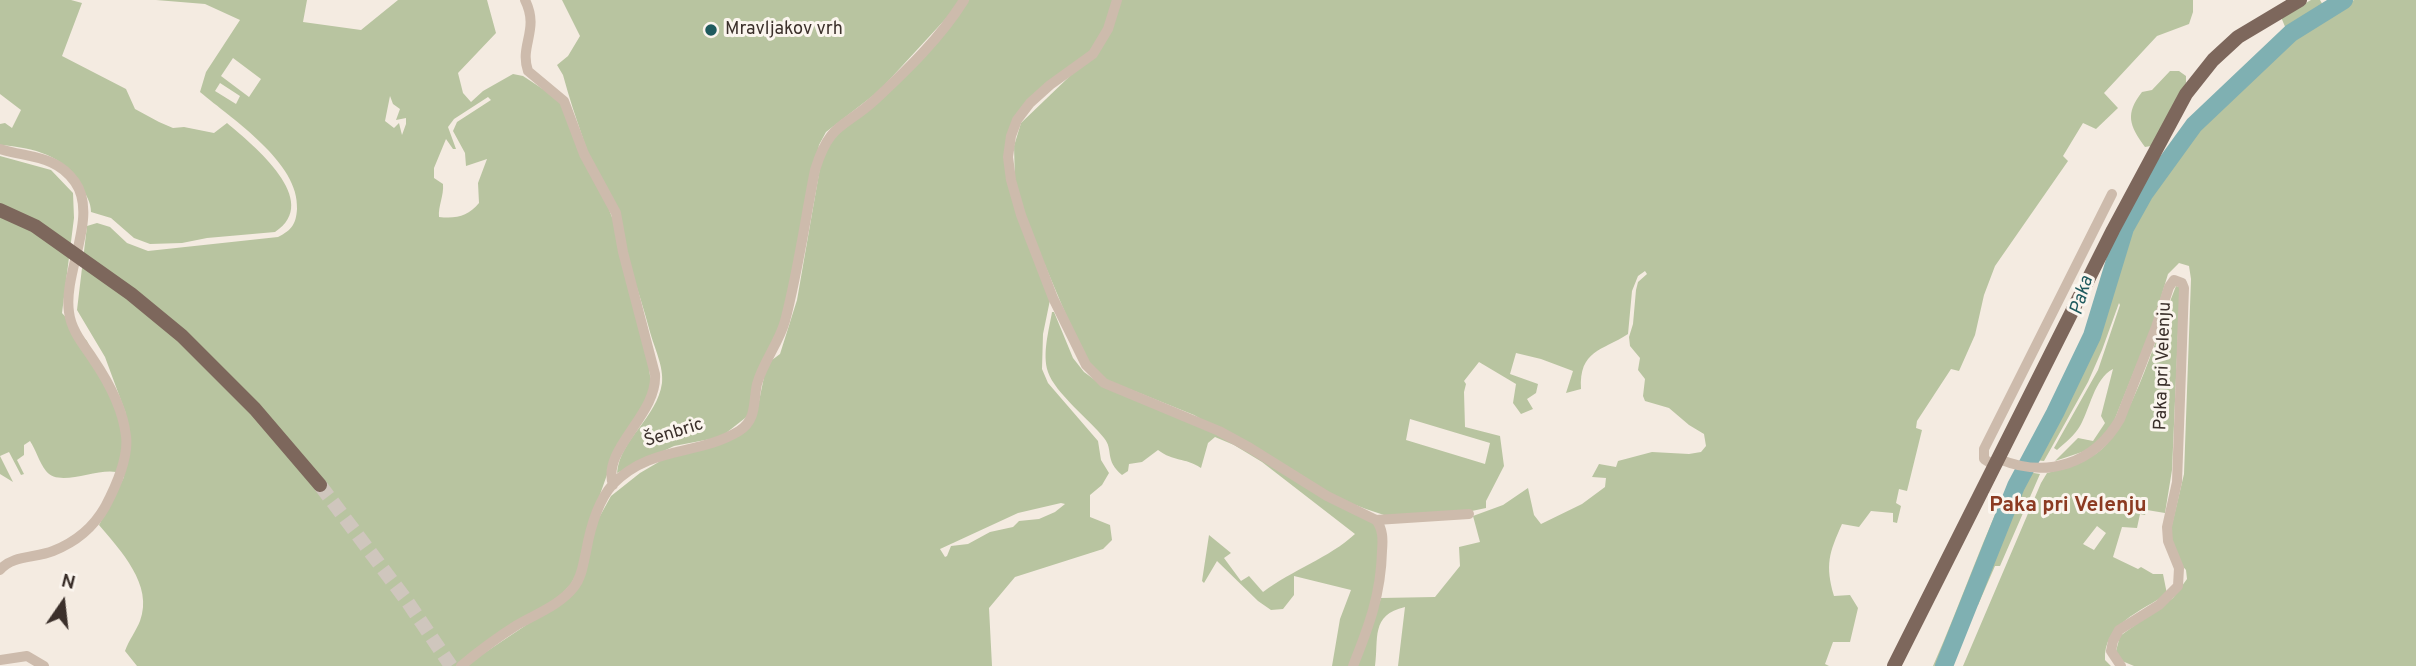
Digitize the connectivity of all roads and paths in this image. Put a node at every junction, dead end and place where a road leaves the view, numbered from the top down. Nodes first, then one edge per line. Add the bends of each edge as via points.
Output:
1 (525, 0) edge
2 (964, 0) edge
3 (1117, 0) edge
4 (2300, 0) edge
5 (0, 149) edge
6 (2112, 194) dead end
7 (0, 210) edge
8 (75, 255) junction
9 (1997, 462) junction
10 (320, 485) tunnel mouth
11 (612, 485) junction
12 (1469, 514) dead end
13 (1376, 520) junction
14 (1, 565) edge
15 (0, 660) edge
16 (44, 666) edge
17 (461, 666) edge
18 (1353, 666) edge
19 (1894, 666) edge
20 (2121, 666) edge

1 - 11 street, Šenbric via 532,23 525,53 528,71 565,101 584,154 616,214 655,374 653,398 612,467
2 - 11 street, Šenbric via 901,74 876,100 834,130 821,150 784,323 757,385 747,426 642,462
3 - 13 street via 1108,29 1093,54 1050,85 1017,120 1008,157 1021,215 1073,341 1086,365 1104,383 1219,431
4 - 9 main road via 2238,37 2197,77 2113,230
5 - 8 street via 53,161 76,183 86,209
6 - 9 street via 1984,449 1984,459
7 - 8 main road via 35,226
8 - 10 main road via 182,336
8 - 14 street via 69,311 75,333 120,412 127,438 119,475 95,523 82,536 53,551
9 - 19 main road
9 - 20 street, Paka pri Velenju via 2043,468 2066,464 2099,447 2112,433 2133,388 2169,287 2174,280 2182,283 2177,482 2167,527 2180,575 2171,595 2119,630 2112,651
11 - 17 street via 590,530 582,572 574,587
12 - 13 street
13 - 18 street via 1382,538 1378,596
15 - 16 street via 27,656

